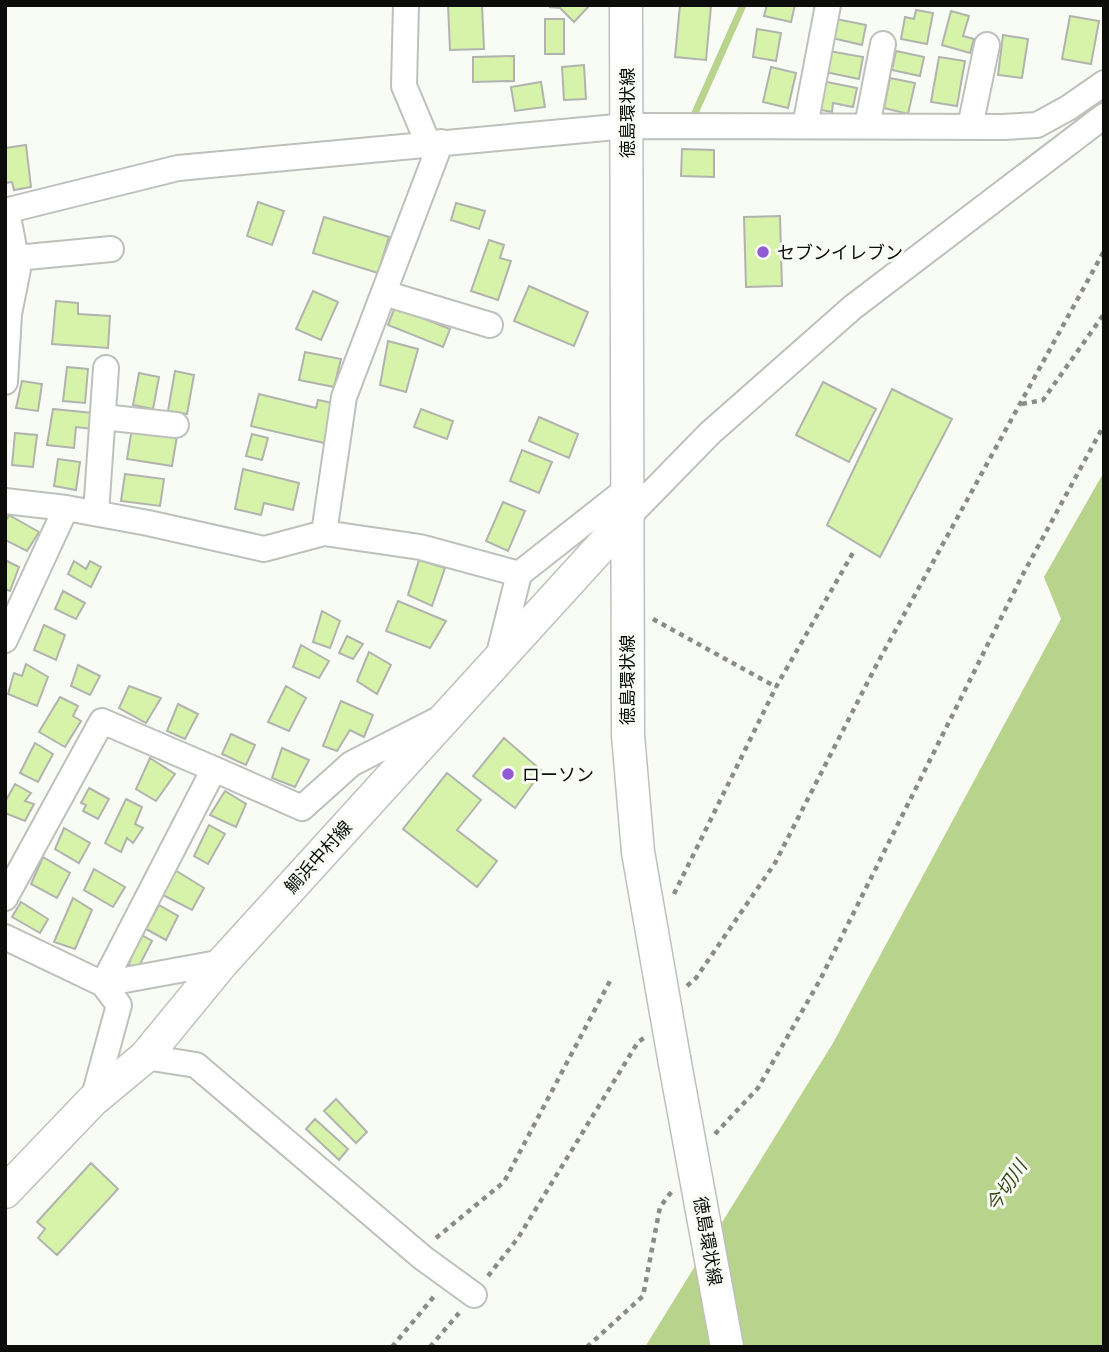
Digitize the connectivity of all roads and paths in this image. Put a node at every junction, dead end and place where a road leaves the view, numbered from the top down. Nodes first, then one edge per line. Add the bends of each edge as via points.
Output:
1 (406, 5) edge
2 (626, 5) edge
3 (828, 5) edge
4 (883, 44) dead end
5 (987, 45) dead end
6 (1104, 83) edge
7 (1104, 116) edge
8 (627, 126) junction
9 (805, 126) junction
10 (867, 126) junction
11 (971, 127) junction
12 (435, 142) junction
13 (6, 211) edge
14 (111, 249) dead end
15 (1104, 251) edge
16 (16, 258) junction
17 (384, 293) junction
18 (1104, 314) edge
19 (491, 325) dead end
20 (106, 368) dead end
21 (5, 382) edge
22 (1021, 405) junction
23 (103, 417) junction
24 (176, 425) dead end
25 (1104, 425) edge
26 (5, 501) edge
27 (628, 503) junction
28 (66, 508) junction
29 (96, 513) junction
30 (324, 533) junction
31 (854, 551) dead end
32 (519, 574) junction
33 (649, 617) dead end
34 (5, 640) edge
35 (498, 658) junction
36 (776, 687) junction
37 (446, 715) junction
38 (214, 769) junction
39 (5, 898) edge
40 (650, 921) junction
41 (5, 937) edge
42 (223, 962) junction
43 (611, 979) dead end
44 (103, 984) junction
45 (666, 1012) junction
46 (145, 1057) junction
47 (93, 1100) junction
48 (710, 1139) dead end
49 (674, 1188) dead end
50 (5, 1192) edge
51 (418, 1253) junction
52 (450, 1277) junction
53 (474, 1295) junction
54 (392, 1347) edge
55 (430, 1347) edge
56 (587, 1347) edge
57 (727, 1347) edge

1 - 12 street via 404,86
2 - 8 main road, 徳島環状線
3 - 9 street
4 - 10 street
5 - 11 street
6 - 11 street via 1037,125
7 - 27 street via 853,307
8 - 9 street
8 - 12 street
8 - 27 main road, 徳島環状線
9 - 10 street
10 - 11 street
12 - 13 street via 177,168
12 - 17 street
13 - 16 street
14 - 16 street
15 - 22 path
16 - 21 street
17 - 19 street
17 - 30 street via 344,397
18 - 22 path via 1043,400
20 - 23 street
22 - 45 path via 878,662 775,863 696,978
23 - 24 street
23 - 29 street
25 - 48 path via 1022,576 820,980 758,1088
26 - 28 street
27 - 32 street
27 - 35 main road, 鯛浜中村線
27 - 40 main road, 徳島環状線 via 628,735 638,852
28 - 29 street
28 - 34 street
29 - 30 street via 264,549
30 - 32 street via 420,547
31 - 36 path
32 - 35 street
33 - 36 path
35 - 37 main road, 鯛浜中村線
36 - 40 path via 670,904
37 - 38 street via 351,764 302,807
37 - 42 main road, 鯛浜中村線
38 - 39 street via 102,721
38 - 44 street
40 - 45 main road, 徳島環状線
41 - 44 street
42 - 44 street
42 - 46 main road, 鯛浜中村線
43 - 51 path via 504,1182
44 - 47 street via 119,1005
45 - 53 path via 638,1042 518,1238
45 - 57 main road, 徳島環状線, bridge
46 - 47 main road, 鯛浜中村線
46 - 51 street via 196,1065
47 - 50 main road, 鯛浜中村線
49 - 56 path via 660,1207 643,1296
51 - 52 street
52 - 53 street
52 - 54 path
53 - 55 path

